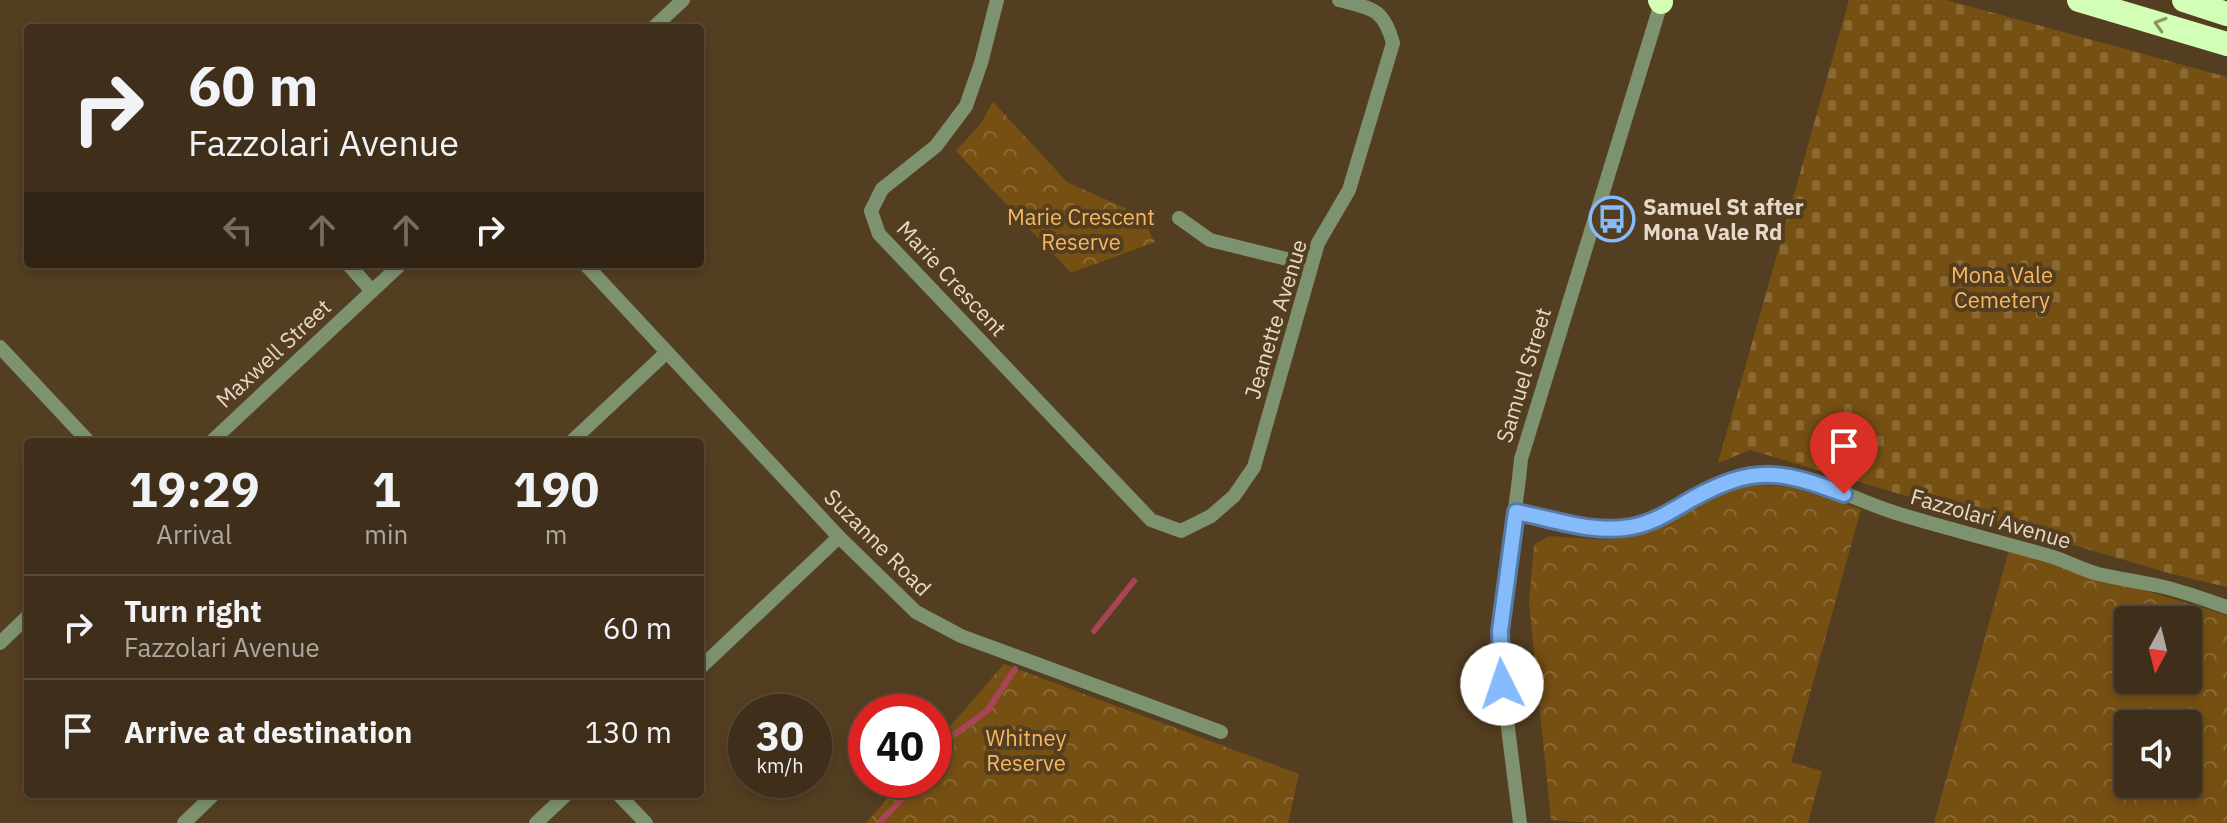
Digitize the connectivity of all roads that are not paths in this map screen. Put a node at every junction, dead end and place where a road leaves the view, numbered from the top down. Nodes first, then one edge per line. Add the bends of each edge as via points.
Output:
1 (683, 0) edge
2 (997, 0) edge
3 (1339, 0) edge
4 (2079, 0) edge
5 (2184, 0) edge
6 (1661, 1) edge
7 (2227, 14) edge
8 (657, 24) edge
9 (2227, 44) edge
10 (1179, 218) dead end
11 (1311, 265) junction
12 (352, 268) edge
13 (397, 268) edge
14 (589, 268) edge
15 (372, 291) junction
16 (0, 347) edge
17 (667, 352) junction
18 (85, 438) edge
19 (215, 438) edge
20 (575, 438) edge
21 (1516, 512) junction
22 (1151, 520) joint
23 (839, 537) junction
24 (2227, 607) edge
25 (24, 620) edge
26 (0, 643) edge
27 (704, 664) edge
28 (1221, 732) dead end
29 (210, 798) edge
30 (563, 798) edge
31 (622, 798) edge
32 (184, 823) edge
33 (536, 823) edge
34 (646, 823) edge
35 (1520, 823) edge

1 - 8 street
2 - 22 street, Marie Crescent via 966,106 936,146 882,189 871,211 879,234
3 - 11 street, Jeanette Avenue via 1375,9 1388,25 1393,43 1349,190
9 -> 4 highway
5 - 7 highway
6 - 21 street, Samuel Street via 1525,440
10 - 11 street via 1210,240
11 - 22 street, Jeanette Avenue via 1254,467 1234,496 1211,516 1181,531
12 - 15 street
13 - 15 street, Maxwell Street
14 - 17 street, Suzanne Road
15 - 19 street, Maxwell Street
16 - 18 street
17 - 20 street
17 - 23 street, Suzanne Road
21 - 24 street, Fazzolari Avenue via 1577,526 1631,527 1720,484 1744,476 1780,475 2095,573
21 - 35 street, Samuel Street via 1499,657
23 - 27 street
23 - 28 street, Suzanne Road via 916,612 961,636
25 - 26 street
29 - 32 street
30 - 33 street
31 - 34 street

